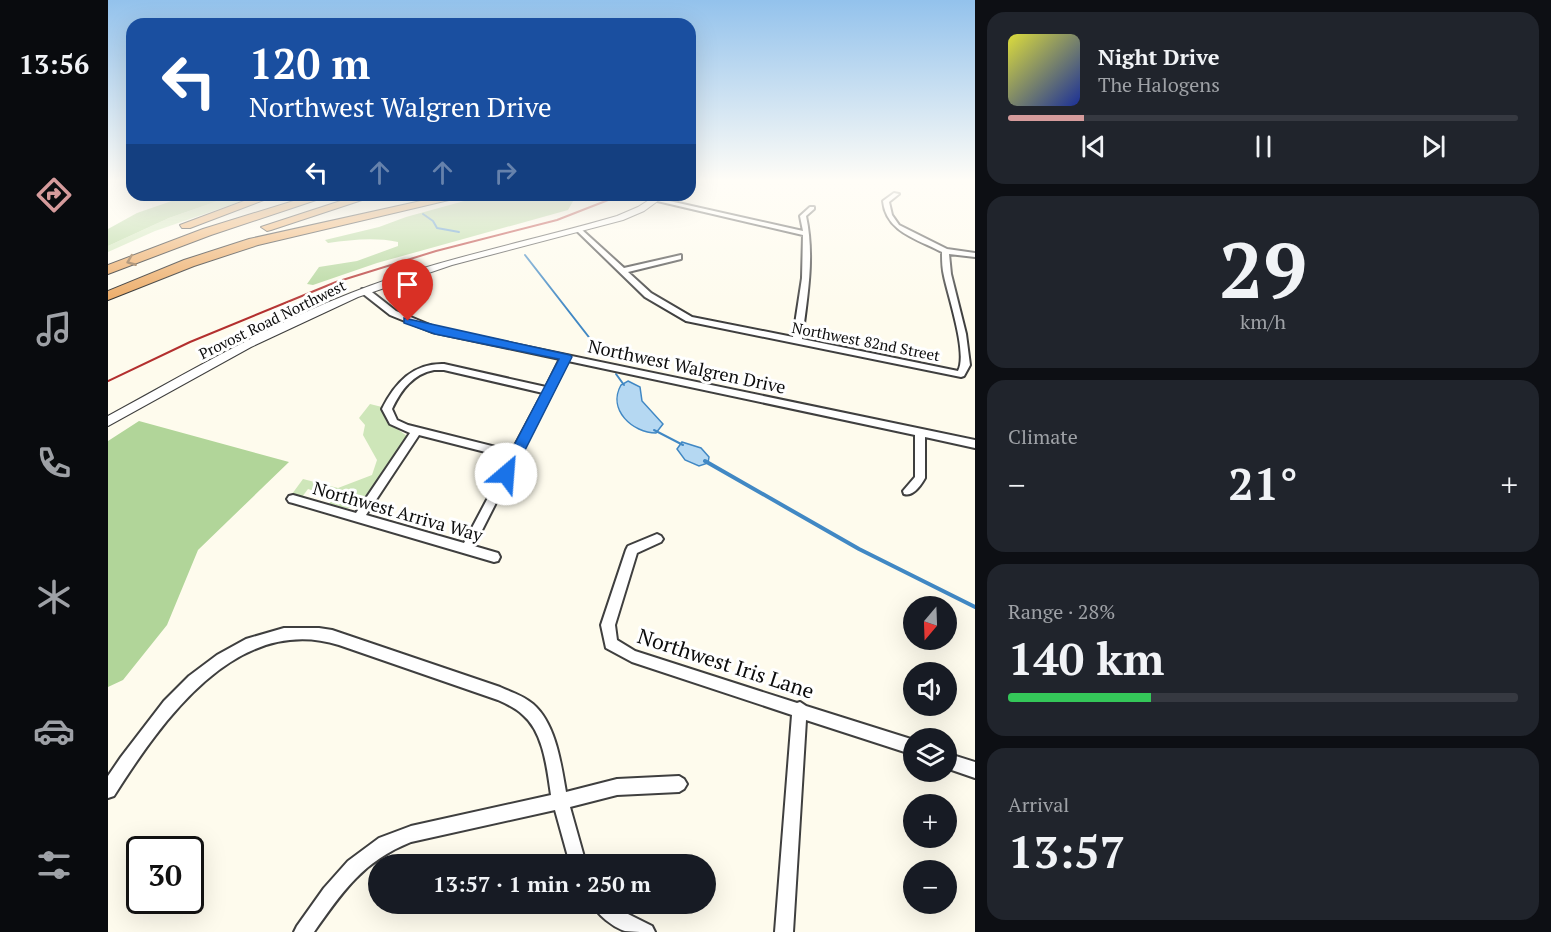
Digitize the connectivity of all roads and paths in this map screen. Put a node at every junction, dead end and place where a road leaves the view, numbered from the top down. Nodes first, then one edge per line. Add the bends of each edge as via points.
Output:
1 (188, 224) edge
2 (230, 224) edge
3 (279, 224) edge
4 (332, 224) edge
5 (598, 224) edge
6 (769, 224) edge
7 (805, 224) edge
8 (895, 224) edge
9 (172, 230) dead end
10 (579, 230) junction
11 (807, 234) junction
12 (129, 247) dead end
13 (945, 251) junction
14 (975, 255) edge
15 (108, 257) edge
16 (678, 257) dead end
17 (108, 270) edge
18 (623, 271) junction
19 (108, 290) edge
20 (365, 291) junction
21 (108, 296) edge
22 (797, 341) junction
23 (566, 357) junction
24 (549, 391) junction
25 (108, 422) edge
26 (417, 432) junction
27 (920, 432) junction
28 (975, 444) edge
29 (516, 456) junction
30 (908, 491) dead end
31 (293, 499) dead end
32 (358, 518) junction
33 (657, 538) dead end
34 (467, 549) junction
35 (494, 557) dead end
36 (800, 709) junction
37 (903, 744) edge
38 (957, 764) edge
39 (975, 770) edge
40 (679, 784) dead end
41 (108, 790) edge
42 (560, 801) junction
43 (575, 854) edge
44 (614, 914) edge
45 (303, 932) edge
46 (646, 932) edge
47 (784, 932) edge

1 - 9 highway
2 -> 17 highway
3 - 19 highway
4 - 21 highway via 254,242
5 - 10 street, Provost Road Northwest
6 - 11 street
7 - 11 street
8 - 13 street
10 - 18 street, Northwest 82nd Street
10 - 20 street, Provost Road Northwest
11 - 22 street
12 - 15 highway
13 - 14 street
13 - 22 street, Northwest 82nd Street via 962,334 966,365 961,374
16 - 18 street
18 - 22 street, Northwest 82nd Street via 661,305 689,319
20 - 23 street, Northwest Walgren Drive via 393,313 423,327
20 - 25 street, Provost Road Northwest via 231,354
23 - 24 street
23 - 27 street, Northwest Walgren Drive
24 - 26 street via 444,367 423,369 409,377 387,409 393,422
24 - 29 street
26 - 29 street
26 - 32 street
27 - 28 street, Northwest Walgren Drive
27 - 30 street via 920,478
29 - 34 street
31 - 32 street, Northwest Arriva Way
32 - 34 street, Northwest Arriva Way
33 - 36 street, Northwest Iris Lane via 632,550 608,625 611,644 632,656
34 - 35 street, Northwest Arriva Way
36 - 37 street, Northwest Iris Lane
36 - 47 street
38 - 39 street
40 - 42 street via 617,787
41 - 42 street via 147,734 202,674 260,641 321,634 520,703 536,717 554,761
42 - 43 street
42 - 45 street via 411,834 385,844 354,867
44 - 46 street

